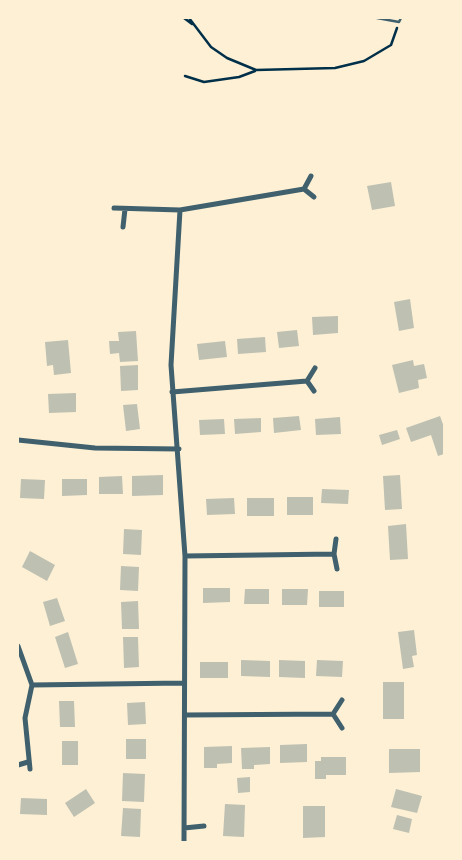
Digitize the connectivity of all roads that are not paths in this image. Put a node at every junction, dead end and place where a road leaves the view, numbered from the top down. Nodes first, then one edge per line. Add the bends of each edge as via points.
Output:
1 (377, 18) edge
2 (401, 18) edge
3 (310, 176) dead end
4 (304, 189) junction
5 (314, 197) dead end
6 (114, 208) dead end
7 (124, 209) junction
8 (180, 210) junction
9 (123, 227) dead end
10 (315, 368) dead end
11 (307, 381) junction
12 (314, 390) dead end
13 (172, 392) junction
14 (18, 440) edge
15 (179, 449) junction
16 (336, 539) dead end
17 (334, 554) junction
18 (185, 556) junction
19 (337, 569) dead end
20 (18, 646) edge
21 (183, 683) junction
22 (32, 685) junction
23 (342, 700) dead end
24 (333, 714) junction
25 (185, 715) junction
26 (342, 728) dead end
27 (28, 762) junction
28 (18, 765) edge
29 (30, 769) dead end
30 (204, 826) dead end
31 (184, 828) junction
32 (184, 842) edge

1 - 2 lane via 400,22
3 - 4 street
4 - 5 street
4 - 8 street
6 - 7 street
7 - 8 street
7 - 9 street
8 - 13 street
10 - 11 street
11 - 12 street
11 - 13 street
13 - 15 street
14 - 15 street via 95,448
15 - 18 street
16 - 17 street
17 - 18 street
17 - 19 street
18 - 21 street
20 - 22 street
21 - 22 street
21 - 25 street
22 - 27 street via 25,718
23 - 24 street
24 - 25 street
24 - 26 street
25 - 31 street
27 - 28 street
27 - 29 street
30 - 31 street
31 - 32 street

